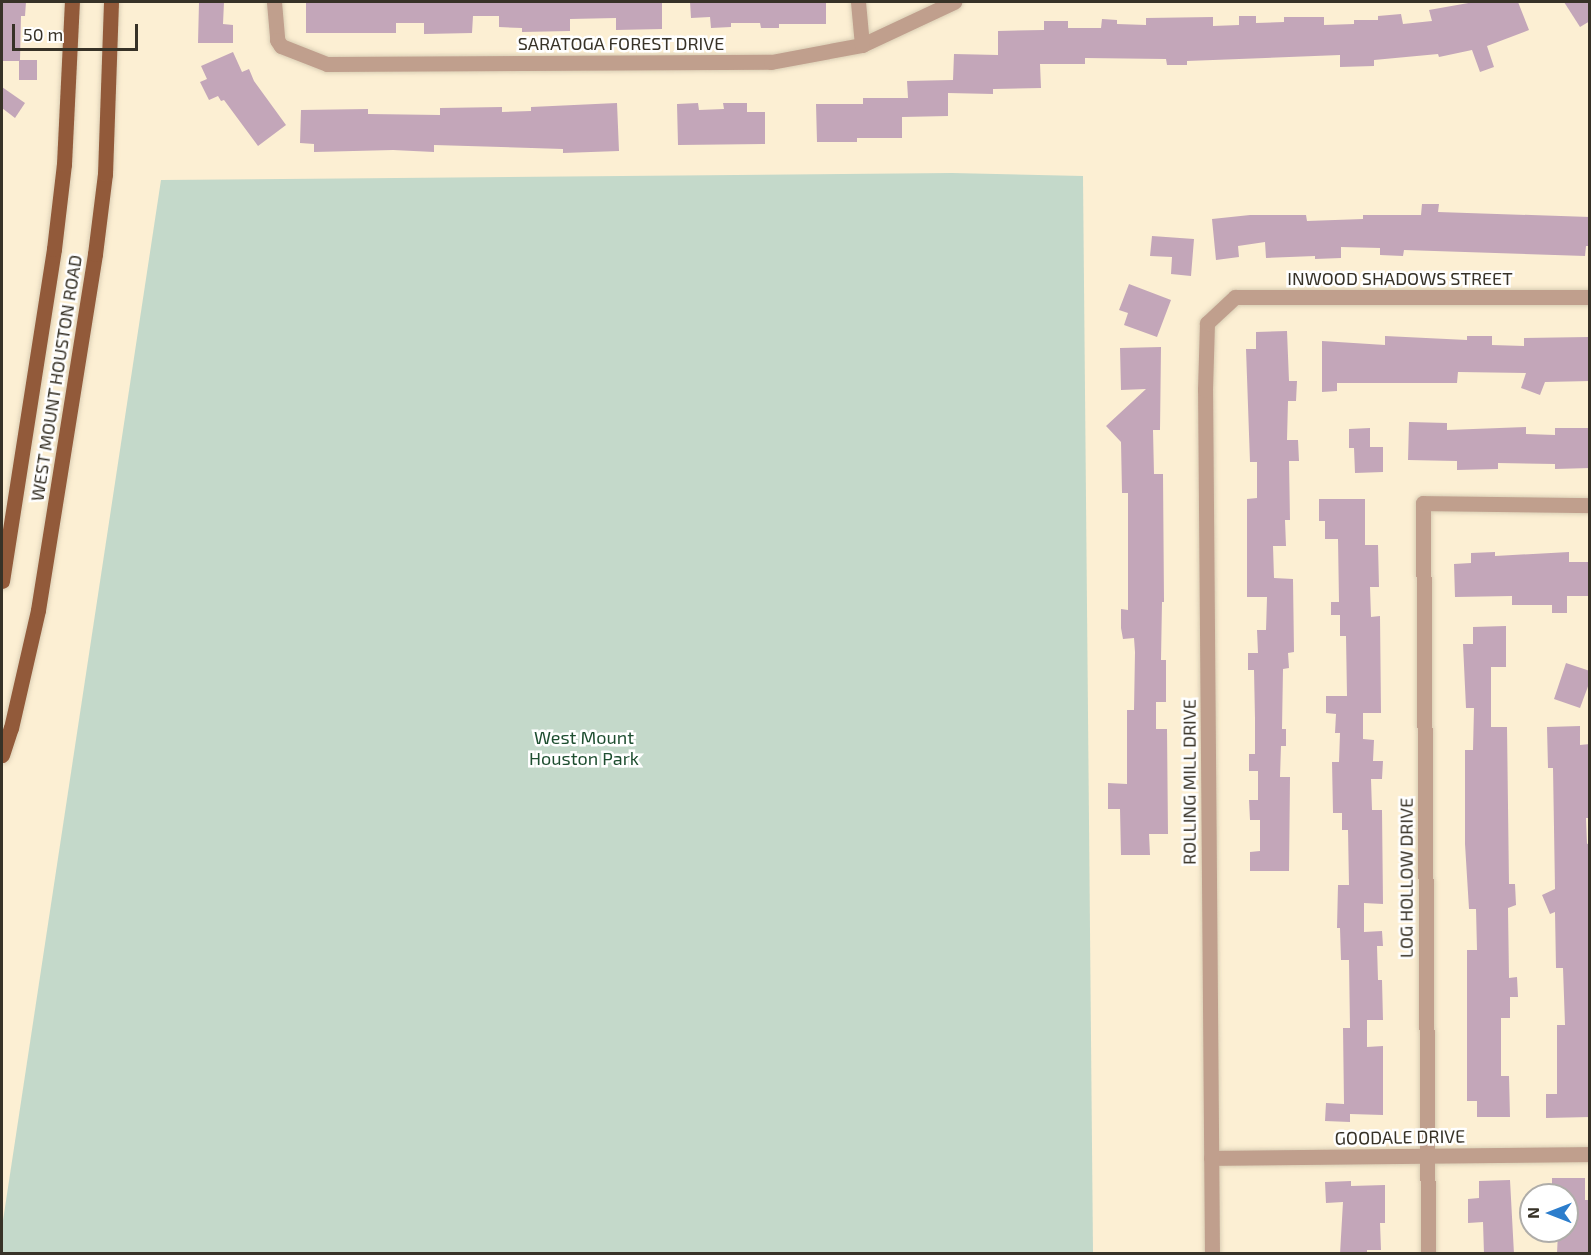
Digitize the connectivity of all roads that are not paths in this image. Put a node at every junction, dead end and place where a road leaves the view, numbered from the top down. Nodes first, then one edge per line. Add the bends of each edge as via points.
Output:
1 (72, 2) edge
2 (111, 2) edge
3 (274, 2) edge
4 (858, 2) edge
5 (954, 2) edge
6 (861, 45) junction
7 (1590, 297) edge
8 (1217, 314) joint
9 (1590, 505) edge
10 (2, 581) edge
11 (2, 755) edge
12 (1590, 1154) edge
13 (1427, 1156) junction
14 (1211, 1158) junction
15 (1212, 1254) edge
16 (1428, 1254) edge

1 - 10 main road, WEST MOUNT HOUSTON ROAD via 62,185
2 - 11 main road, WEST MOUNT HOUSTON ROAD via 105,174 95,254 38,610
3 - 6 street, SARATOGA FOREST DRIVE via 277,40 281,46 327,64 771,62
4 - 6 street
5 - 6 street, SARATOGA FOREST DRIVE
7 - 8 street, INWOOD SHADOWS STREET via 1235,297
8 - 14 street, ROLLING MILL DRIVE via 1207,323 1205,390
9 - 13 street, LOG HOLLOW DRIVE via 1423,502
12 - 13 street, GOODALE DRIVE
13 - 14 street, GOODALE DRIVE
13 - 16 street, LOG HOLLOW DRIVE
14 - 15 street, ROLLING MILL DRIVE

